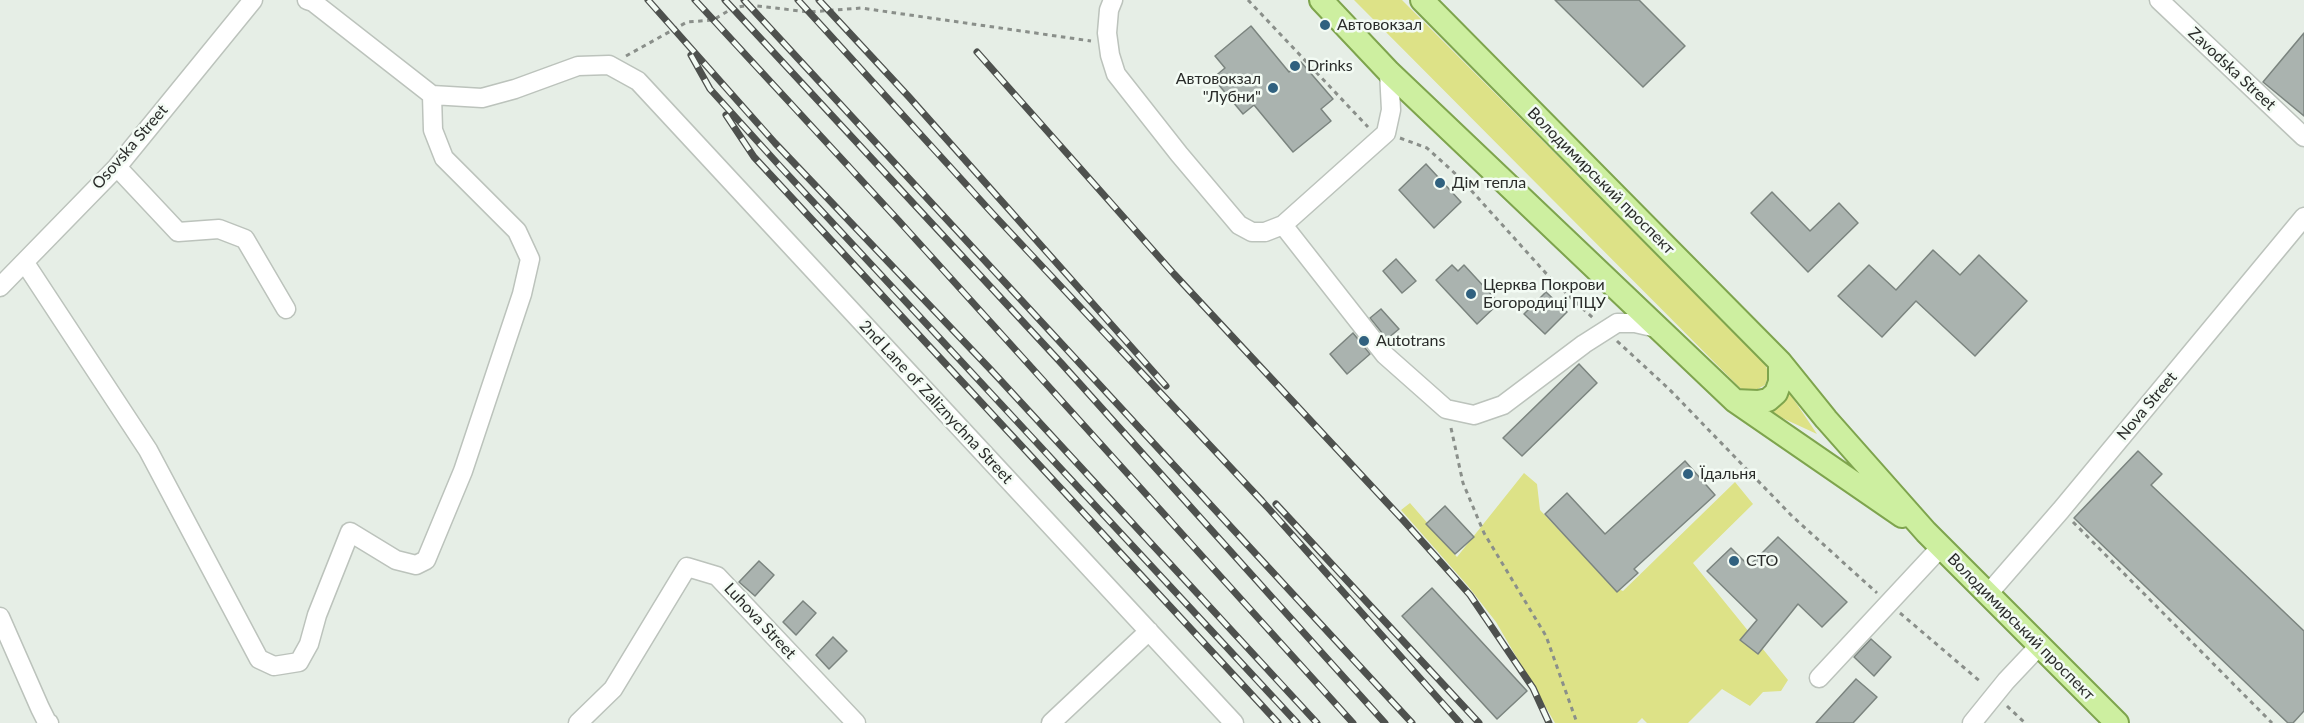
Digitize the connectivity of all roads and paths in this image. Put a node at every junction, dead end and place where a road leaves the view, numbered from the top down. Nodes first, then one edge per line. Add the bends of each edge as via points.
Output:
1 (253, 0) edge
2 (307, 0) edge
3 (1113, 0) edge
4 (1248, 0) edge
5 (1321, 0) edge
6 (1422, 0) edge
7 (2159, 0) edge
8 (1109, 44) junction
9 (609, 65) junction
10 (1389, 72) junction
11 (432, 95) junction
12 (1386, 133) junction
13 (2304, 137) edge
14 (117, 166) junction
15 (2304, 217) edge
16 (1283, 225) junction
17 (25, 263) junction
18 (0, 287) edge
19 (286, 309) dead end
20 (1661, 329) junction
21 (1606, 330) junction
22 (1780, 362) junction
23 (1735, 401) junction
24 (1446, 409) junction
25 (2061, 510) junction
26 (1933, 539) junction
27 (1988, 594) junction
28 (1889, 604) junction
29 (0, 617) edge
30 (1149, 631) junction
31 (2039, 646) junction
32 (1819, 678) dead end
33 (1995, 694) junction
34 (46, 723) edge
35 (578, 723) edge
36 (856, 723) edge
37 (1051, 723) edge
38 (1234, 723) edge
39 (1577, 723) edge
40 (1972, 723) edge
41 (2025, 723) edge
42 (2117, 723) edge
43 (2272, 723) edge

1 - 14 street, Osovska Street
2 - 11 street
3 - 8 street via 1109,10
4 - 12 path via 1365,126
5 - 10 main road, Володимирський проспект
6 - 22 main road, Володимирський проспект
7 - 13 street, Zavodska Street
8 - 9 path via 861,8 809,12 749,5 733,8 713,20 687,22
8 - 16 street via 1116,74 1239,225 1252,232 1265,232
9 - 11 street via 578,66 482,98
9 - 30 street, 2nd Lane of Zaliznychna Street via 638,81
10 - 12 street via 1391,110
10 - 20 main road, Володимирський проспект
11 - 17 street via 434,130 444,158 517,231 530,258 522,294 464,471 426,560 416,565 396,560 350,532 299,662 274,666 259,659 148,450
12 - 16 street
12 - 21 path via 1426,148 1460,178 1552,280
14 - 17 street, Osovska Street
14 - 19 street via 178,232 219,229 245,239
15 - 25 street, Nova Street
16 - 24 street via 1385,355
17 - 18 street, Osovska Street
20 - 21 street via 1617,323
20 - 23 main road, Володимирський проспект
21 - 24 street via 1503,405 1474,415
21 - 28 path via 1792,516
22 - 23 main road via 1780,382 1768,400
22 - 26 main road, Володимирський проспект
23 - 26 main road, Володимирський проспект
24 - 39 path via 1463,483 1484,533 1546,636
25 - 27 street, Nova Street
25 - 43 path
26 - 27 main road, Володимирський проспект
26 - 28 street
27 - 31 main road, Володимирський проспект
28 - 32 street
28 - 33 path
29 - 34 street
30 - 37 street
30 - 38 street, 2nd Lane of Zaliznychna Street
31 - 33 street
31 - 42 main road, Володимирський проспект
33 - 40 street
33 - 41 path
35 - 36 street, Luhova Street via 613,689 687,567 717,576

